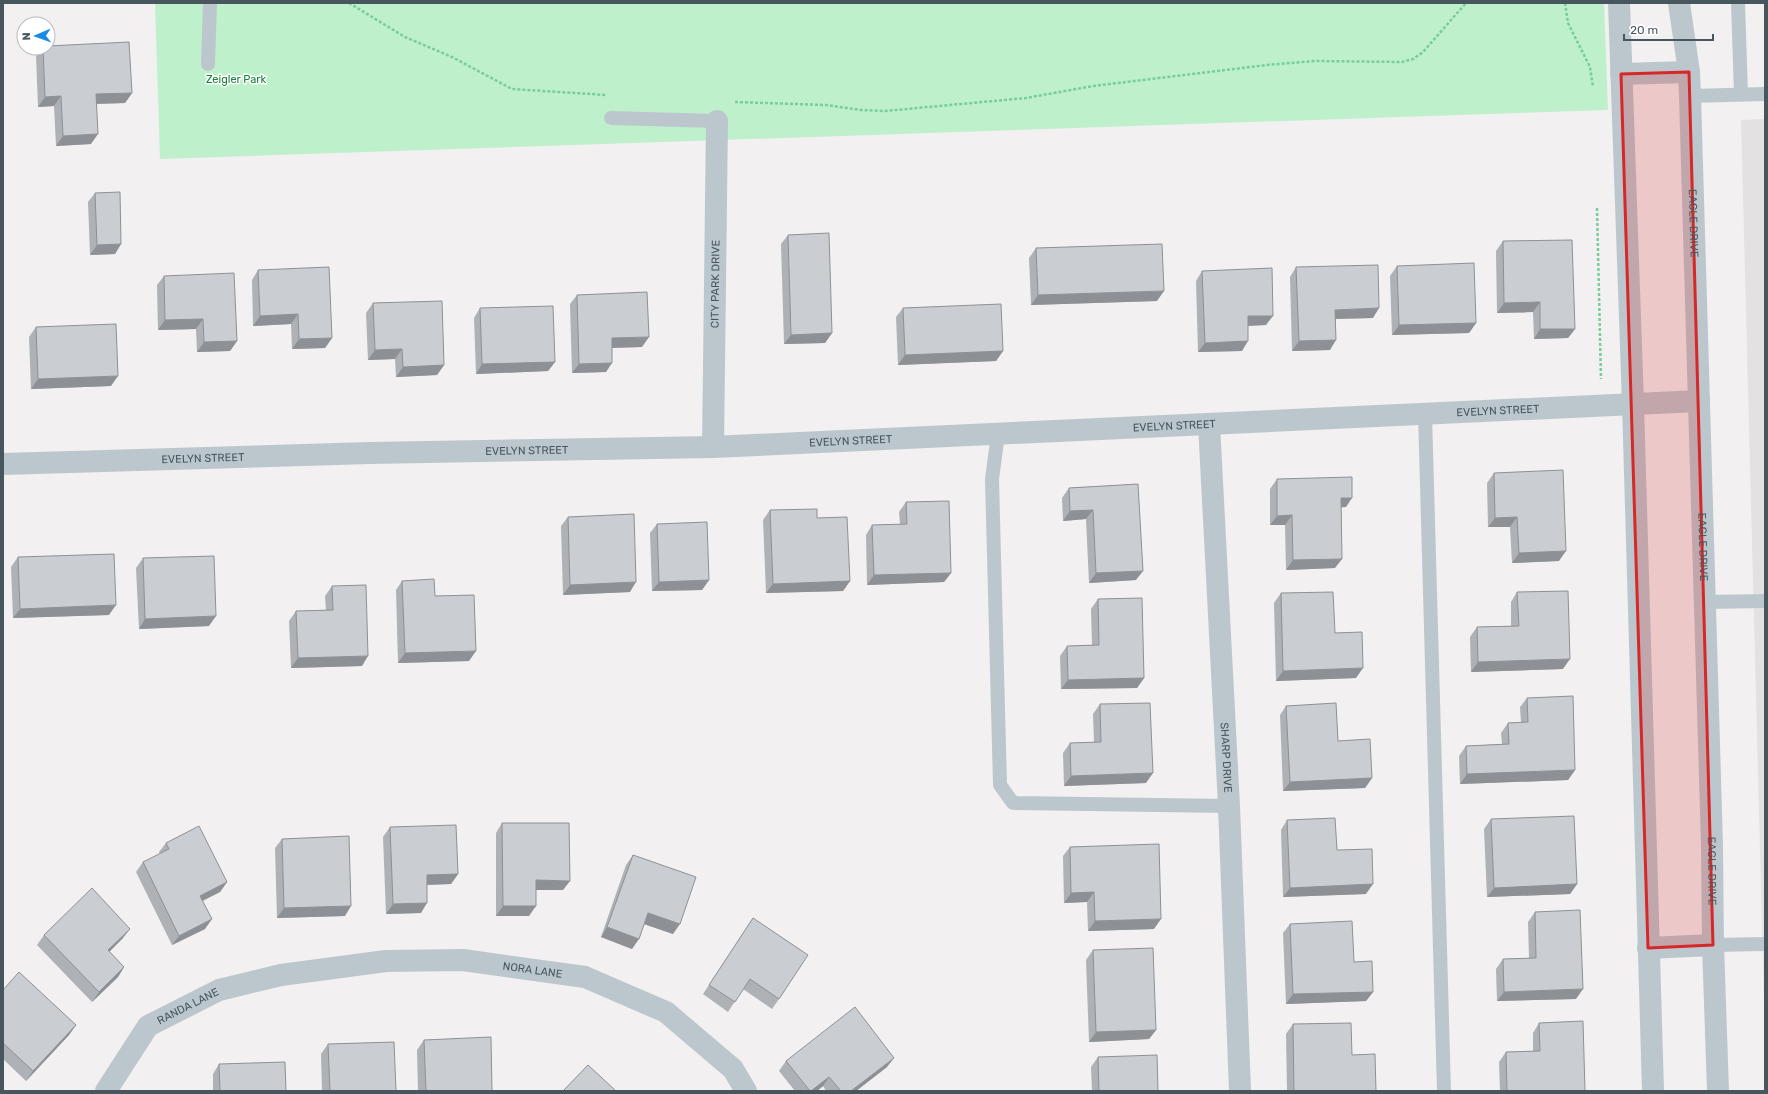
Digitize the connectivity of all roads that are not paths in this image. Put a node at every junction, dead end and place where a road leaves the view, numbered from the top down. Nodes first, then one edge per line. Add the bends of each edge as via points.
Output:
1 (210, 3) edge
2 (1619, 3) edge
3 (1680, 3) edge
4 (1738, 3) edge
5 (208, 64) dead end
6 (1689, 72) junction
7 (1621, 74) junction
8 (1741, 94) junction
9 (1765, 94) edge
10 (1690, 96) junction
11 (611, 118) dead end
12 (717, 121) joint
13 (1698, 401) junction
14 (1633, 404) junction
15 (1425, 414) junction
16 (1208, 424) junction
17 (998, 434) junction
18 (713, 447) junction
19 (3, 464) edge
20 (1765, 601) edge
21 (1705, 602) junction
22 (1229, 806) junction
23 (1765, 944) edge
24 (1713, 945) junction
25 (1648, 948) junction
26 (281, 975) joint
27 (106, 1091) edge
28 (746, 1091) edge
29 (1240, 1091) edge
30 (1444, 1091) edge
31 (1653, 1091) edge
32 (1718, 1091) edge

1 - 5 lane
2 - 7 street
3 - 6 street, EAGLE DRIVE
4 - 8 lane
6 - 7 street
6 - 10 street, EAGLE DRIVE
7 - 14 street
8 - 9 lane
8 - 10 lane
10 - 13 street, EAGLE DRIVE
11 - 12 lane
12 - 18 street, CITY PARK DRIVE
13 - 14 street, EVELYN STREET
13 - 21 street, EAGLE DRIVE
14 - 15 street, EVELYN STREET
14 - 25 street
15 - 16 street, EVELYN STREET
15 - 30 lane
16 - 17 street, EVELYN STREET
16 - 22 street, SHARP DRIVE
17 - 18 street, EVELYN STREET
17 - 22 lane via 992,479 1000,785 1013,803
18 - 19 street, EVELYN STREET via 370,453
20 - 21 lane
21 - 24 street, EAGLE DRIVE
22 - 29 street, SHARP DRIVE
23 - 24 lane
24 - 25 street
24 - 32 street, EAGLE DRIVE
25 - 31 street
26 - 27 street, RANDA LANE via 218,990 148,1026
26 - 28 street, NORA LANE via 386,961 463,960 585,978 666,1012 733,1069

